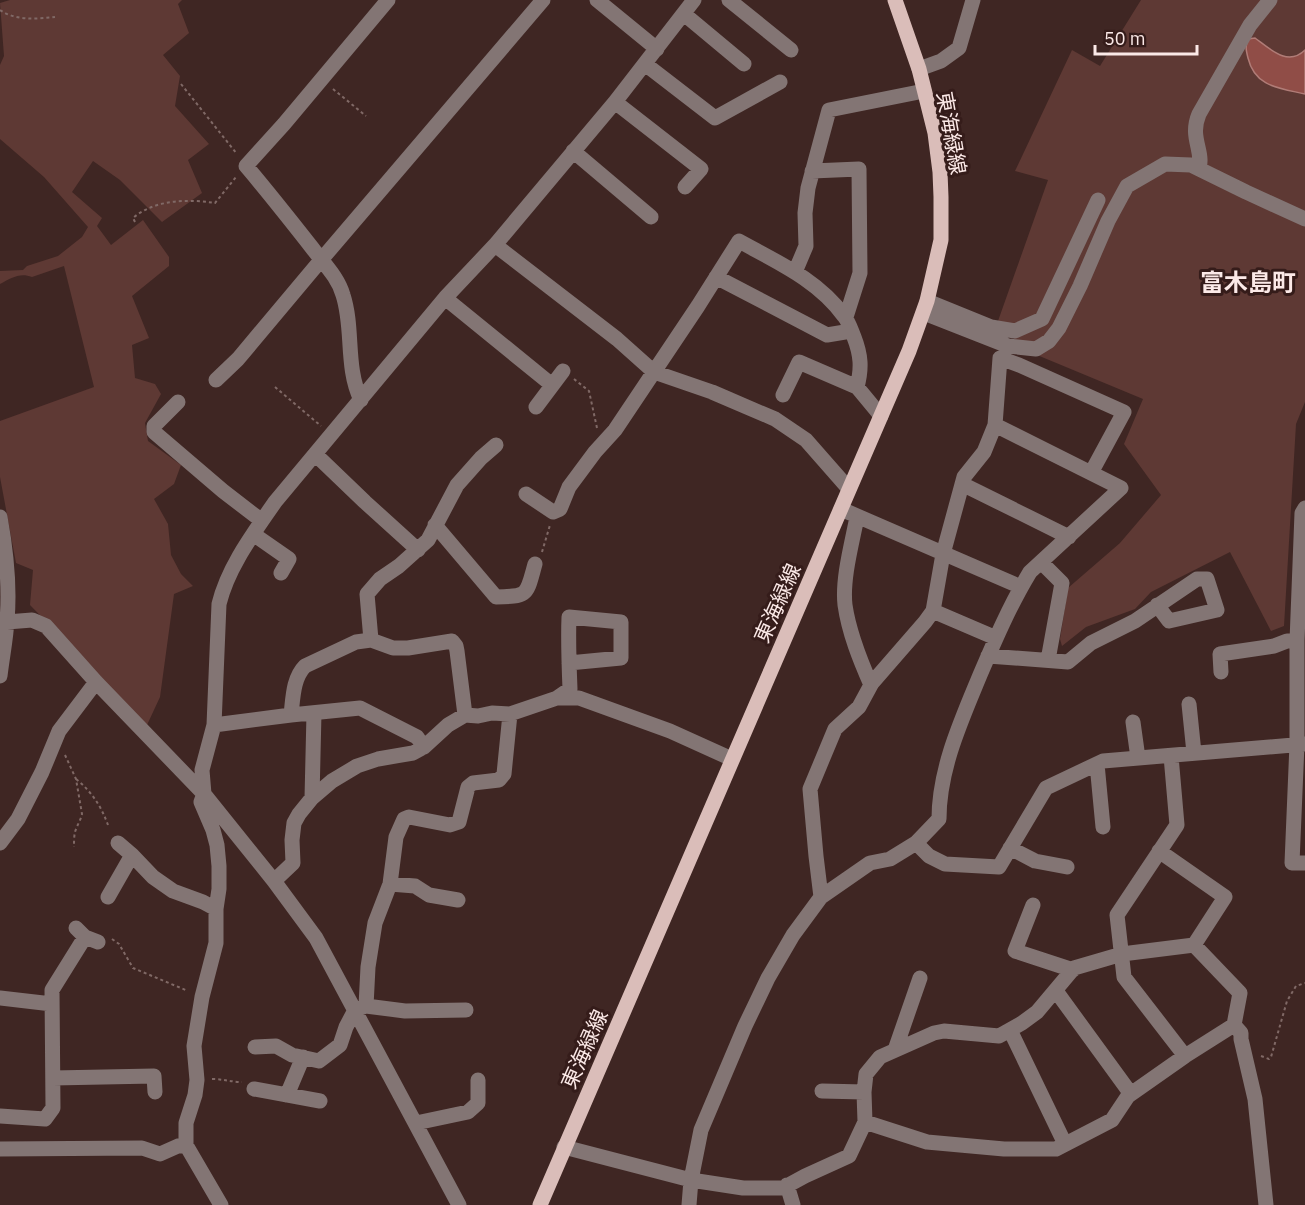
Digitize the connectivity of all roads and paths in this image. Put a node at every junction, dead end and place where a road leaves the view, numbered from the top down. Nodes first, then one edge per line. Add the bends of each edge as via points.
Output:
1 (388, 0) edge
2 (543, 0) edge
3 (597, 0) edge
4 (694, 0) edge
5 (729, 0) edge
6 (895, 0) edge
7 (973, 0) edge
8 (1270, 0) edge
9 (0, 10) edge
10 (684, 14) junction
11 (54, 16) dead end
12 (657, 49) junction
13 (791, 50) dead end
14 (645, 64) junction
15 (744, 64) dead end
16 (919, 69) junction
17 (321, 79) junction
18 (780, 82) dead end
19 (181, 84) dead end
20 (924, 90) junction
21 (615, 102) junction
22 (366, 116) dead end
23 (573, 151) junction
24 (246, 166) junction
25 (1199, 169) junction
26 (812, 171) junction
27 (685, 187) dead end
28 (1098, 200) dead end
29 (651, 217) dead end
30 (1305, 219) edge
31 (135, 222) dead end
32 (495, 244) junction
33 (321, 260) junction
34 (795, 272) junction
35 (716, 276) junction
36 (445, 298) junction
37 (926, 307) junction
38 (849, 324) junction
39 (563, 371) joint
40 (654, 372) junction
41 (216, 380) dead end
42 (552, 385) junction
43 (275, 387) dead end
44 (858, 387) junction
45 (783, 395) dead end
46 (361, 399) junction
47 (178, 402) dead end
48 (536, 407) dead end
49 (880, 416) junction
50 (995, 425) junction
51 (332, 434) junction
52 (496, 445) dead end
53 (601, 446) junction
54 (315, 454) junction
55 (1091, 473) junction
56 (962, 484) junction
57 (849, 489) junction
58 (526, 494) dead end
59 (1305, 508) edge
60 (841, 509) junction
61 (554, 512) junction
62 (0, 517) edge
63 (857, 517) junction
64 (435, 525) junction
65 (258, 527) junction
66 (1069, 537) junction
67 (418, 550) junction
68 (943, 554) junction
69 (1041, 562) junction
70 (535, 564) joint
71 (281, 573) dead end
72 (1022, 587) junction
73 (1157, 605) dead end
74 (933, 611) junction
75 (7, 622) junction
76 (1300, 633) edge
77 (996, 638) junction
78 (371, 640) junction
79 (988, 656) junction
80 (1048, 660) junction
81 (569, 663) dead end
82 (1221, 672) dead end
83 (0, 676) edge
84 (96, 682) junction
85 (871, 686) junction
86 (557, 698) junction
87 (1189, 704) dead end
88 (314, 713) junction
89 (510, 714) junction
90 (291, 715) junction
91 (465, 715) junction
92 (1133, 722) dead end
93 (214, 725) junction
94 (1301, 744) edge
95 (52, 747) junction
96 (424, 747) junction
97 (1194, 753) junction
98 (1171, 756) junction
99 (1138, 758) junction
100 (732, 759) junction
101 (1097, 764) junction
102 (76, 779) junction
103 (204, 794) junction
104 (312, 798) junction
105 (108, 825) dead end
106 (1103, 827) dead end
107 (0, 843) edge
108 (118, 843) dead end
109 (916, 843) junction
110 (74, 847) dead end
111 (1010, 848) junction
112 (1160, 851) junction
113 (132, 855) junction
114 (1305, 863) edge
115 (1067, 867) dead end
116 (274, 881) junction
117 (390, 885) junction
118 (108, 897) dead end
119 (821, 897) junction
120 (458, 900) dead end
121 (1033, 906) dead end
122 (216, 909) junction
123 (86, 936) joint
124 (1194, 945) junction
125 (1122, 954) junction
126 (1072, 970) junction
127 (920, 978) dead end
128 (1305, 983) edge
129 (1056, 991) junction
130 (202, 997) junction
131 (0, 998) edge
132 (52, 1004) junction
133 (360, 1008) junction
134 (466, 1010) dead end
135 (1234, 1025) junction
136 (1010, 1030) junction
137 (255, 1047) dead end
138 (894, 1050) junction
139 (1260, 1055) dead end
140 (1185, 1056) junction
141 (303, 1057) junction
142 (53, 1078) junction
143 (197, 1080) junction
144 (478, 1080) dead end
145 (249, 1085) joint
146 (822, 1090) dead end
147 (155, 1092) dead end
148 (864, 1092) junction
149 (1131, 1094) junction
150 (287, 1095) junction
151 (320, 1101) dead end
152 (0, 1116) edge
153 (865, 1122) junction
154 (416, 1123) junction
155 (1065, 1144) junction
156 (186, 1145) junction
157 (564, 1147) junction
158 (0, 1149) edge
159 (691, 1180) junction
160 (787, 1185) junction
161 (221, 1205) edge
162 (459, 1205) edge
163 (540, 1205) edge
164 (689, 1205) edge
165 (793, 1205) edge
166 (1266, 1205) edge

1 - 17 street
2 - 33 street
3 - 12 street
4 - 10 street
5 - 13 street
6 - 16 main road, 東海緑線
7 - 16 street via 959,48 941,61
8 - 25 street via 1250,26 1198,114 1195,132
9 - 11 path via 25,19
10 - 12 street
10 - 15 street
12 - 14 street
14 - 18 street via 715,118
14 - 21 street
16 - 20 main road, 東海緑線
17 - 22 path
17 - 24 street
19 - 24 path
20 - 26 street via 829,110
20 - 37 main road, 東海緑線 via 935,133 941,197 941,240
21 - 23 street
21 - 27 street via 701,169
23 - 29 street
23 - 32 street
24 - 31 path via 215,202 167,203 138,213 133,218
24 - 33 street
25 - 30 street
25 - 37 street via 1165,164 1127,186 1059,328 1036,349 1008,346
26 - 34 street via 805,213 806,246
26 - 38 street via 859,169 860,273
28 - 37 street via 1042,319 1015,331
32 - 36 street
32 - 40 street
33 - 41 street
33 - 46 street via 343,293 354,381
34 - 35 street via 739,241
34 - 38 street via 825,294
35 - 38 street via 827,335
35 - 40 street
36 - 42 street
36 - 46 street
37 - 49 main road, 東海緑線
38 - 44 street via 858,349
39 - 42 street
39 - 53 path via 589,391
40 - 53 street
40 - 57 street via 775,419 806,440
42 - 48 street
43 - 51 path
44 - 45 street via 799,362
44 - 49 street
46 - 51 street
47 - 65 street via 154,426 154,432 224,491
49 - 57 main road, 東海緑線
50 - 55 street
50 - 55 street via 1000,358 1124,412
50 - 56 street via 984,452
51 - 54 street
52 - 64 street via 457,485
53 - 61 street via 569,487 560,509
54 - 65 street
54 - 67 street
55 - 66 street via 1121,488
56 - 66 street
56 - 68 street
57 - 60 main road, 東海緑線
58 - 61 street
59 - 76 street
60 - 63 street
60 - 100 main road, 東海緑線
61 - 70 path
62 - 75 street
63 - 68 street
63 - 85 street via 845,604 855,650
64 - 67 street
64 - 70 street via 496,597 519,596 528,590
65 - 71 street via 289,559
65 - 93 street via 236,563 219,604
66 - 69 street
67 - 78 street via 367,594
68 - 72 street
68 - 74 street
69 - 72 street
69 - 80 street via 1062,583
72 - 77 street
73 - 80 street via 1091,643 1068,662
74 - 77 street
74 - 85 street
75 - 83 street
75 - 84 street via 32,620 46,626
76 - 82 street via 1274,646 1220,654
76 - 94 street
77 - 79 street
78 - 90 street via 356,642 304,666 296,681
78 - 91 street via 393,648 452,641 457,651
79 - 80 street
79 - 109 street via 956,732 939,798 939,819
81 - 86 street via 570,689
84 - 95 street via 59,731
84 - 103 street
85 - 119 street via 859,707 835,729 810,789
86 - 89 street
86 - 100 street via 579,698 670,731
87 - 97 street
88 - 90 street
88 - 96 street via 360,708 417,737
88 - 104 street
89 - 91 street
89 - 117 street via 504,774 499,780 473,783 468,788 459,822 450,825 404,819 396,837
90 - 93 street
91 - 96 street
92 - 99 street
93 - 103 street via 202,770
94 - 97 street
94 - 114 street via 1292,863
95 - 102 path via 68,759
95 - 107 street via 18,819
96 - 104 street via 357,766
97 - 98 street
98 - 99 street
98 - 112 street via 1177,825
99 - 101 street
100 - 157 main road, 東海緑線
101 - 106 street
101 - 111 street via 1046,788
102 - 105 path via 102,808
102 - 110 path via 82,817
103 - 116 street
103 - 122 street via 201,802 217,845
104 - 116 street via 294,823 293,862
108 - 113 street
109 - 111 street via 945,864 999,867
109 - 119 street via 890,859 870,864
111 - 115 street via 1035,861
112 - 124 street via 1224,897
112 - 125 street via 1118,915
113 - 118 street
113 - 122 street via 173,891
116 - 133 street
117 - 120 street via 415,886 429,895
117 - 133 street via 375,923
119 - 159 street via 793,935 745,1026 701,1130
121 - 126 street via 1015,951
122 - 130 street via 216,943
123 - 130 path via 112,939 133,968
123 - 132 street via 52,990
124 - 125 street
124 - 135 street via 1240,993
125 - 126 street
125 - 140 street via 1124,977
126 - 129 street
127 - 138 street
128 - 139 path via 1296,986 1287,1001 1271,1057
129 - 136 street via 1037,1012
129 - 149 street
130 - 143 street via 194,1046
131 - 132 street
132 - 142 street
133 - 134 street
133 - 141 street via 346,1027 340,1045 319,1061
133 - 154 street
135 - 140 street
135 - 166 street via 1241,1033 1255,1099
136 - 138 street via 999,1036 944,1030
136 - 155 street
137 - 141 street via 276,1046
138 - 148 street via 880,1057 866,1074
140 - 149 street
141 - 150 street
142 - 147 street via 154,1076
142 - 152 street via 53,1108 45,1119
143 - 145 path via 220,1079
143 - 156 street via 186,1122
144 - 154 street via 478,1103 468,1112
145 - 150 street
146 - 148 street
148 - 153 street
149 - 155 street via 1112,1120
150 - 151 street
153 - 155 street via 927,1142 1004,1149 1056,1149
153 - 160 street via 849,1156
154 - 162 street
156 - 158 street via 160,1154 142,1148
156 - 161 street
157 - 159 street
157 - 163 main road, 東海緑線
159 - 160 street via 743,1188
159 - 164 street
160 - 165 street

